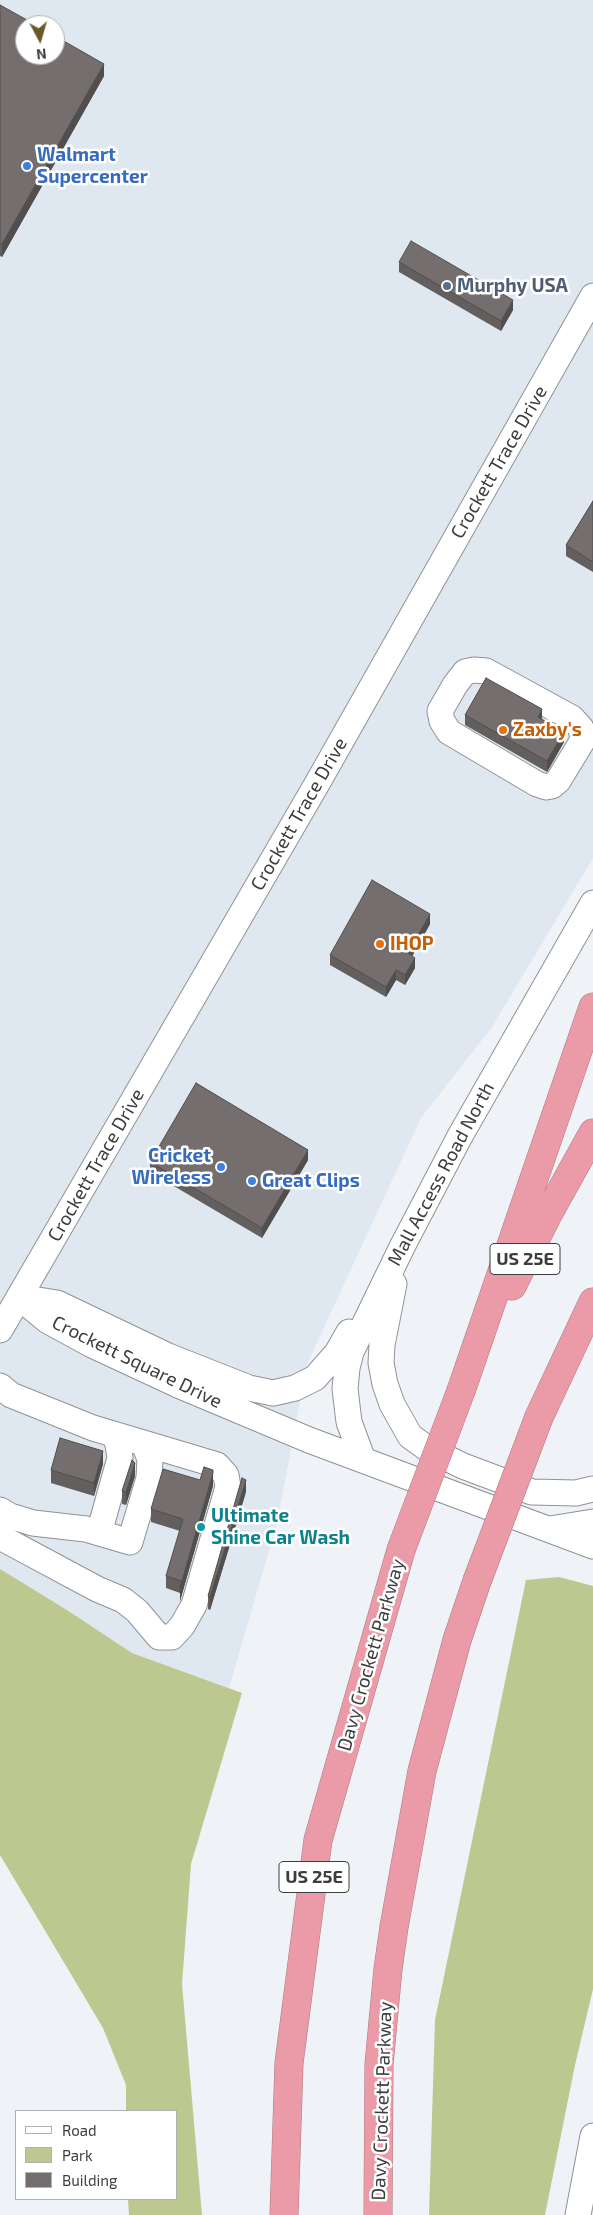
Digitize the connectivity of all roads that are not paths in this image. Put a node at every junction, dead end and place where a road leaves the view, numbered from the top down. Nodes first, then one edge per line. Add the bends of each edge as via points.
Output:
1 (593, 296) edge
2 (585, 736) joint
3 (593, 902) edge
4 (593, 1007) edge
5 (593, 1133) edge
6 (403, 1245) junction
7 (19, 1296) junction
8 (593, 1302) edge
9 (0, 1330) edge
10 (0, 1386) edge
11 (462, 1388) junction
12 (130, 1440) junction
13 (363, 1460) junction
14 (593, 1489) edge
15 (0, 1510) edge
16 (593, 1522) edge
17 (548, 1529) junction
18 (106, 1535) junction
19 (0, 1537) edge
20 (593, 1546) edge
21 (593, 2136) edge
22 (284, 2215) edge
23 (378, 2215) edge
24 (578, 2215) edge

1 - 7 street, Crockett Trace Drive via 313,790
2 - 2 street via 572,718 486,671 465,672 440,711 449,732 546,787 558,781
3 - 6 street, Mall Access Road North via 464,1128
4 - 11 highway
5 - 11 highway, Davy Crockett Parkway / US 25E via 547,1216
6 - 7 street, Crockett Square Drive via 326,1366 315,1378 295,1388 273,1393 249,1388 168,1356 58,1303
6 - 13 street, Mall Access Road North via 355,1344 347,1368 345,1389 349,1422
6 - 14 street via 386,1322 381,1363 392,1404 410,1436 463,1466 532,1492 576,1493
7 - 9 street, Crockett Trace Drive
7 - 13 street, Crockett Square Drive via 48,1321 92,1345 178,1385
8 - 23 highway, Davy Crockett Parkway, bridge via 539,1417 477,1581 457,1640 422,1771 392,1944 379,2064
10 - 12 street via 11,1395 44,1409
11 - 22 highway, Davy Crockett Parkway / US 25E, bridge via 402,1550 318,1840 289,2064
12 - 18 street via 118,1444 120,1458
12 - 18 street via 150,1459 149,1478 130,1542
12 - 19 street via 217,1465 226,1475 228,1487 194,1605 172,1637 159,1637 123,1600
13 - 17 street, Crockett Square Drive
15 - 18 street via 33,1523
16 - 17 street
17 - 20 street, Crockett Square Drive
21 - 24 street

